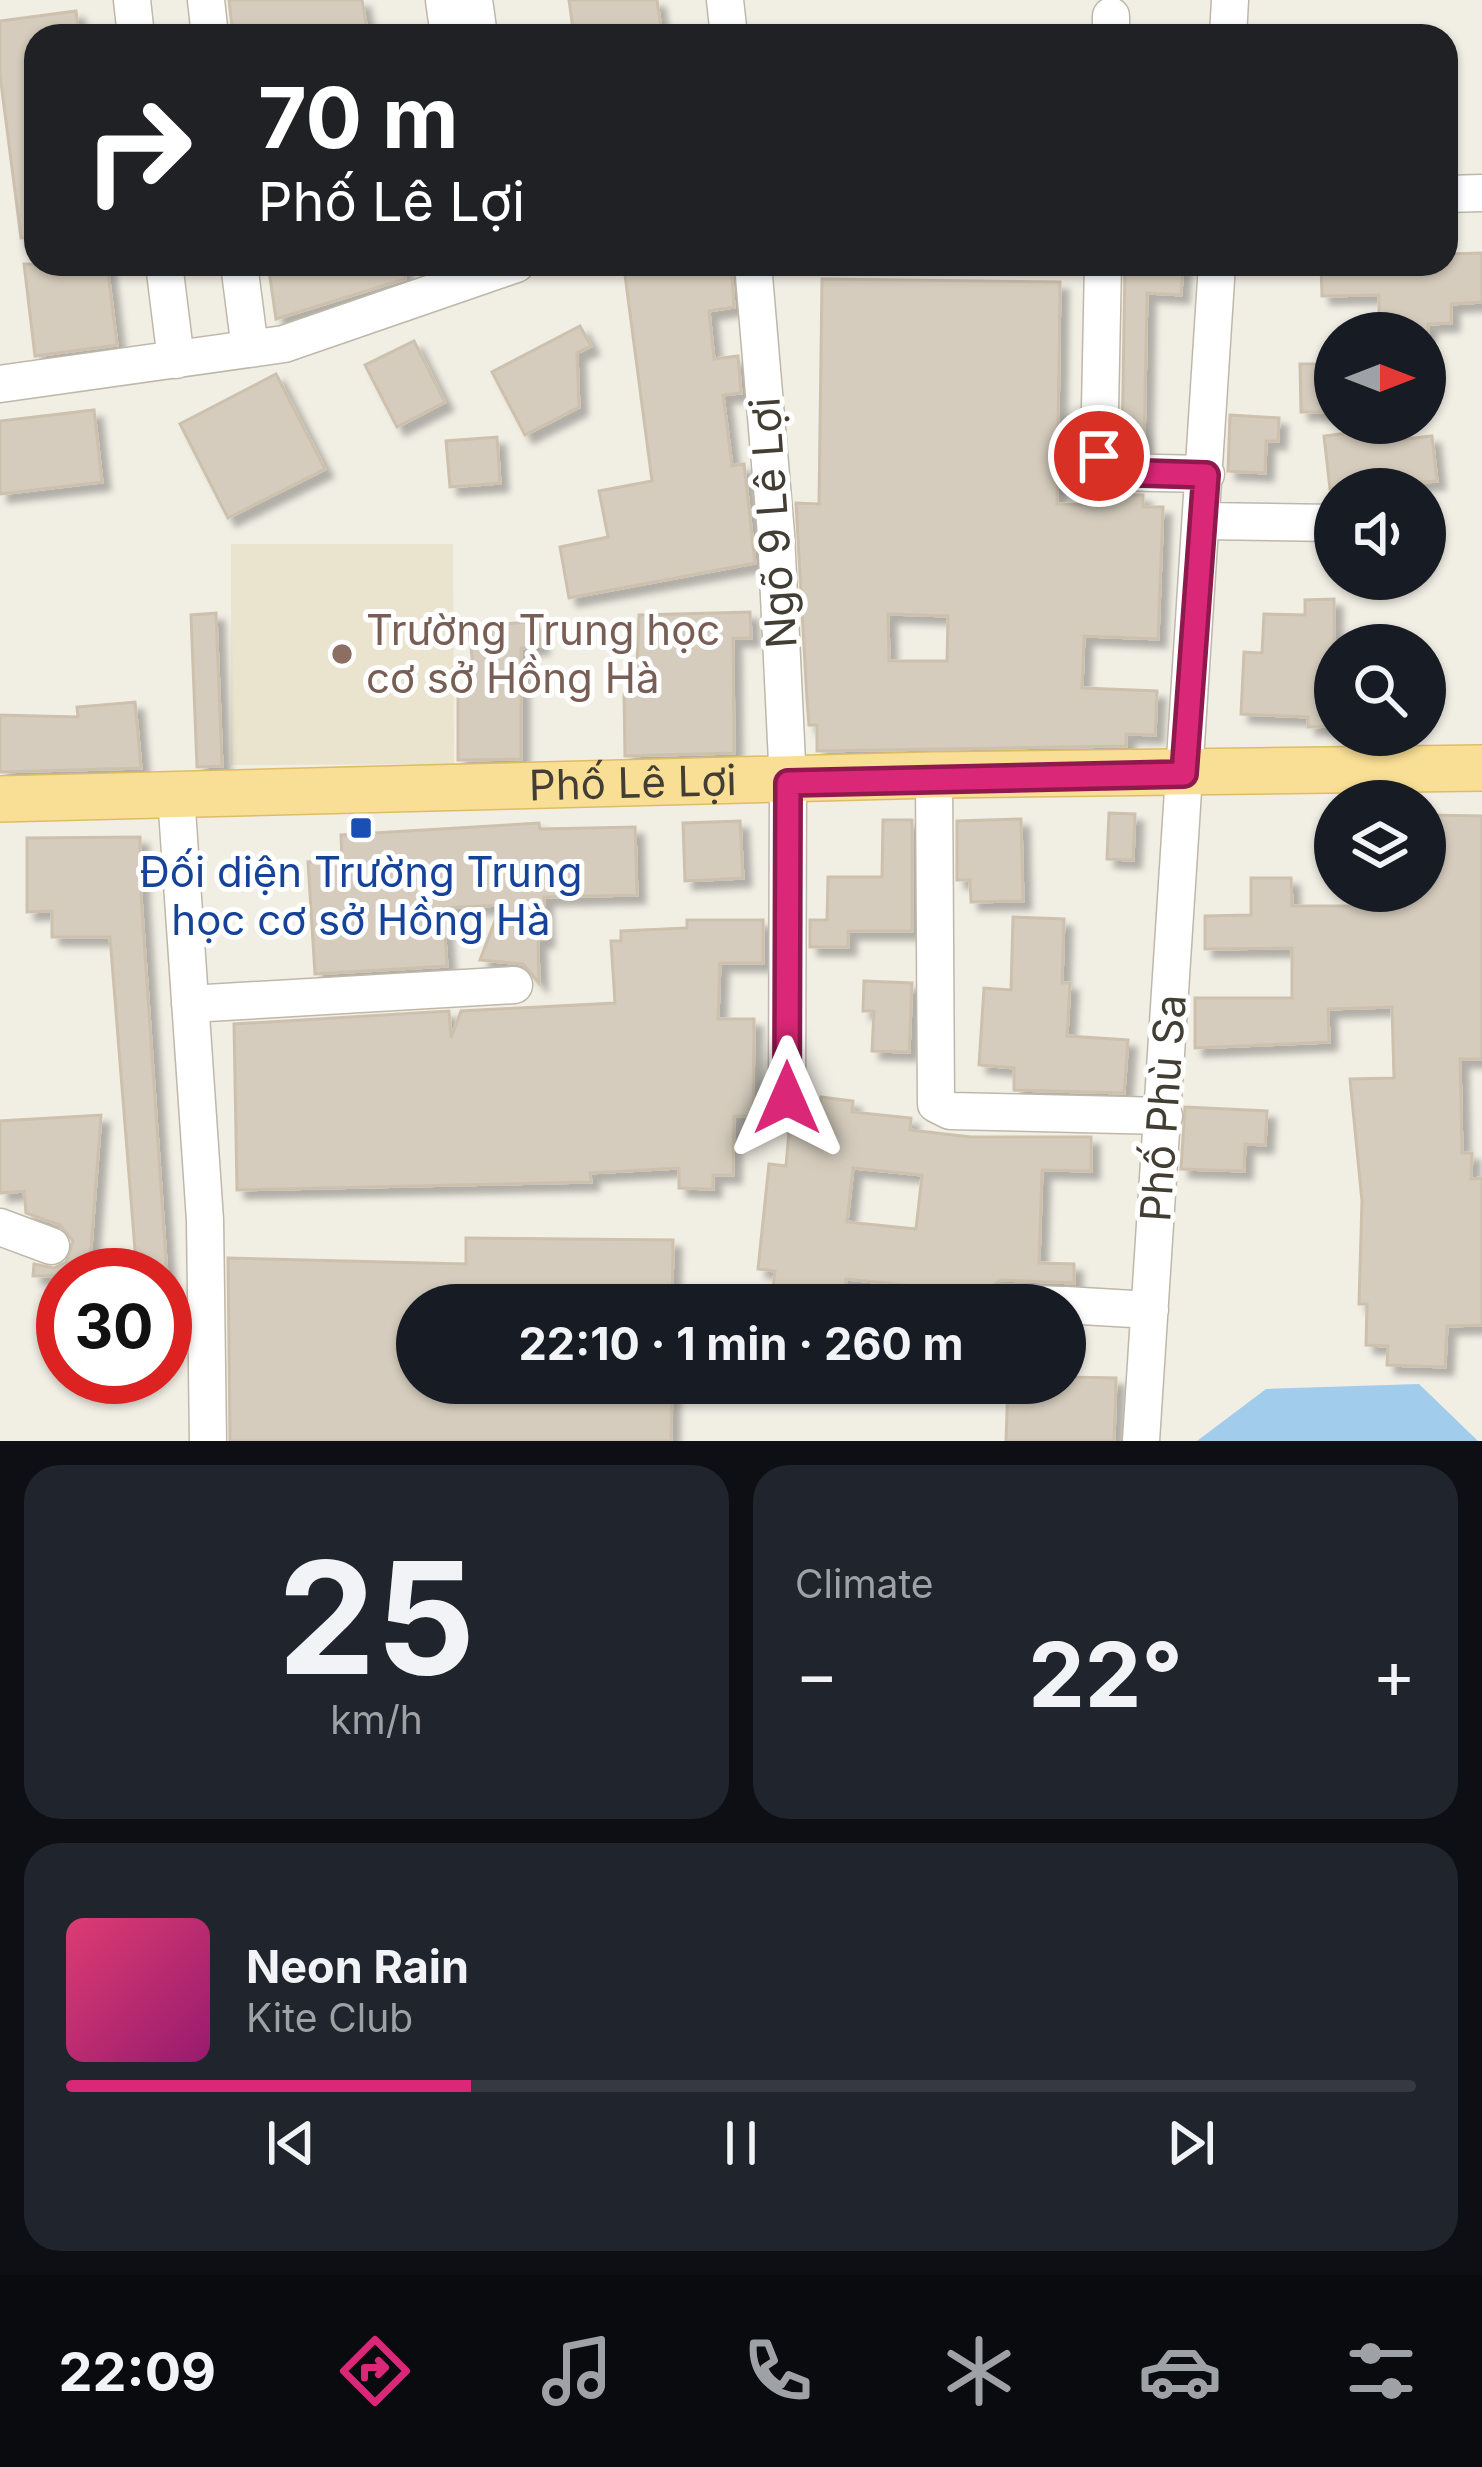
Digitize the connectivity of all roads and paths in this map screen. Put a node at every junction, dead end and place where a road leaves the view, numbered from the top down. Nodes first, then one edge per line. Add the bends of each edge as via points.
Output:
1 (166, 276) edge
2 (241, 276) edge
3 (473, 276) edge
4 (754, 276) edge
5 (1103, 276) edge
6 (1216, 276) edge
7 (250, 349) junction
8 (176, 360) junction
9 (0, 384) edge
10 (1206, 475) junction
11 (1203, 521) junction
12 (1314, 523) edge
13 (1482, 768) edge
14 (1184, 774) junction
15 (934, 776) junction
16 (788, 783) junction
17 (176, 795) junction
18 (0, 799) edge
19 (514, 985) dead end
20 (190, 1004) junction
21 (787, 1098) dead end
22 (1164, 1115) junction
23 (0, 1227) edge
24 (51, 1246) dead end
25 (1086, 1306) edge
26 (1150, 1310) junction
27 (208, 1441) edge
28 (1141, 1441) edge

1 - 8 street
2 - 7 street
3 - 7 street
4 - 16 street, Ngõ 9 Lê Lợi
5 - 10 street via 1099,456 1111,472
6 - 10 street, Phố Phù Sa
7 - 8 street
8 - 9 street
10 - 11 street, Phố Phù Sa
11 - 12 street
11 - 14 street, Phố Phù Sa
13 - 14 main road, Phố Lê Lợi
14 - 15 main road, Phố Lê Lợi
14 - 22 street, Phố Phù Sa
15 - 16 main road, Phố Lê Lợi
15 - 22 street via 937,1104 950,1112
16 - 17 main road, Phố Lê Lợi
16 - 21 street, Ngõ 9 Lê Lợi
17 - 18 main road, Phố Lê Lợi
17 - 20 street
19 - 20 street
20 - 27 street via 205,1220
22 - 26 street, Phố Phù Sa
23 - 24 street
25 - 26 street
26 - 28 street, Phố Phù Sa

